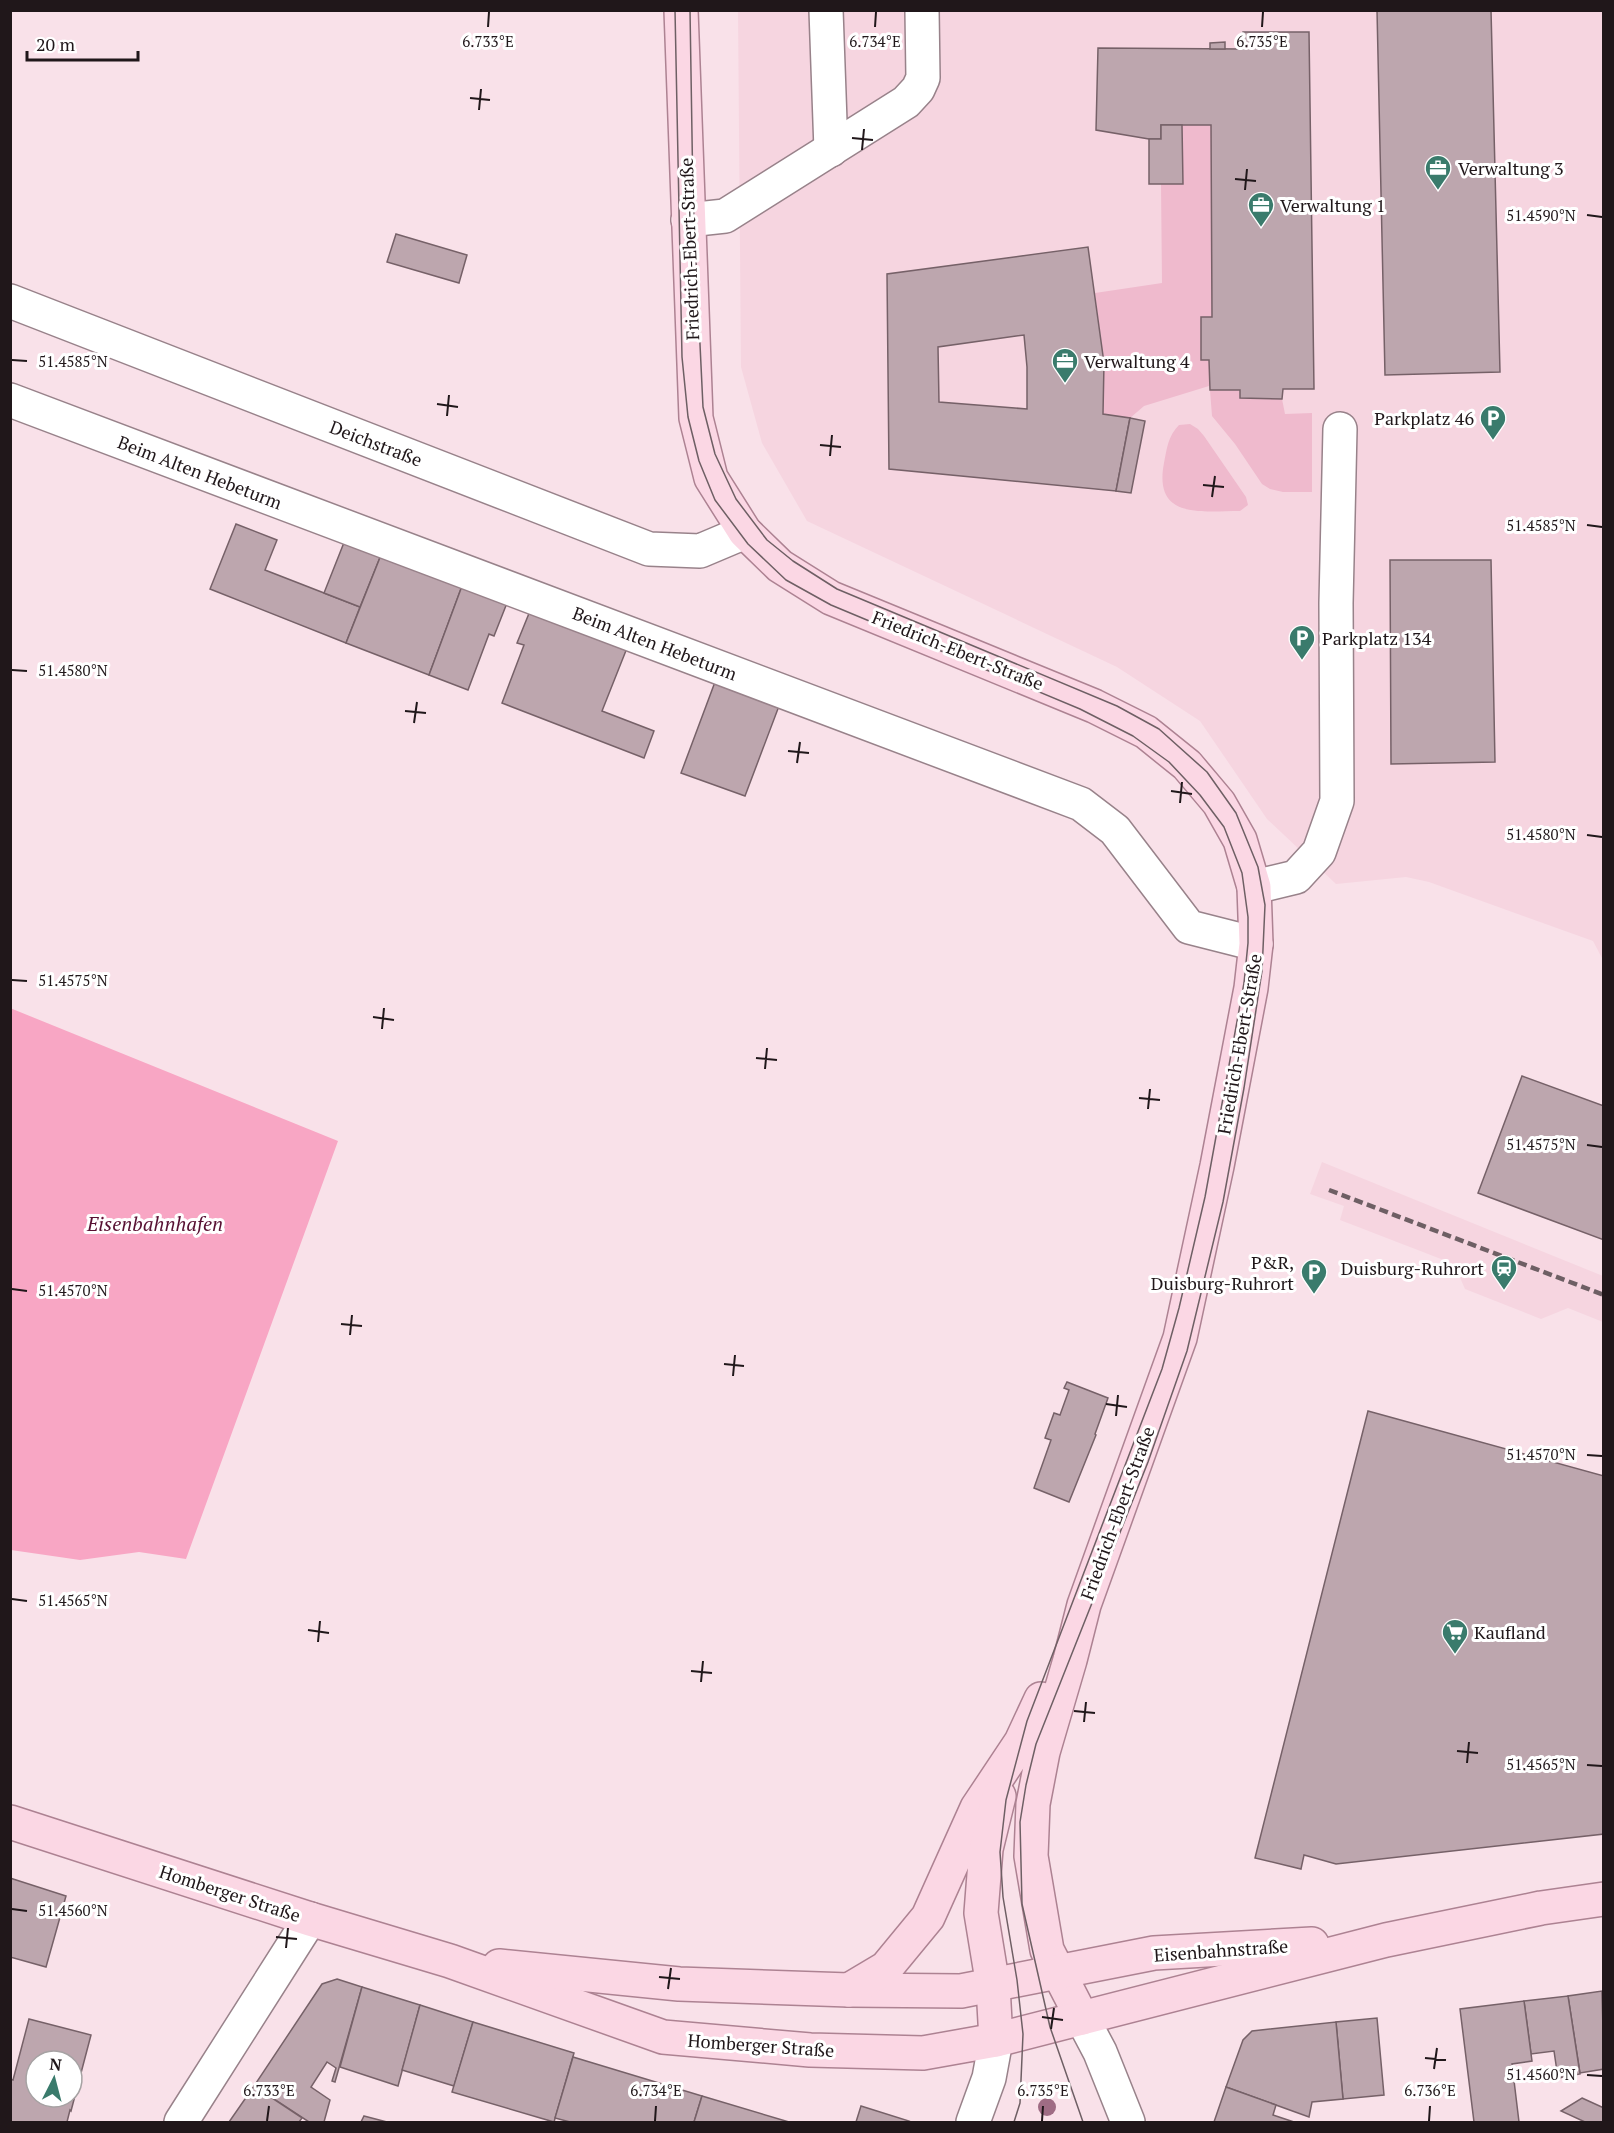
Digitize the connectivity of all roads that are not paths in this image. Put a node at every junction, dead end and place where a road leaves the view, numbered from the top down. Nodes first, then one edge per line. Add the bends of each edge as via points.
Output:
1 (681, 10) edge
2 (826, 10) edge
3 (922, 10) edge
4 (831, 150) junction
5 (688, 220) junction
6 (10, 302) edge
7 (10, 400) edge
8 (1340, 429) dead end
9 (745, 532) junction
10 (1254, 887) junction
11 (1256, 944) junction
12 (1084, 1605) junction
13 (1021, 1742) junction
14 (10, 1822) edge
15 (1604, 1899) edge
16 (310, 1919) junction
17 (1386, 1940) junction
18 (450, 1961) junction
19 (1058, 1972) junction
20 (993, 1986) junction
21 (849, 1990) junction
22 (1082, 2018) junction
23 (996, 2040) junction
24 (181, 2122) edge
25 (973, 2122) edge
26 (1128, 2122) edge

1 - 5 main road, Friedrich-Ebert-Straße
2 - 4 street
3 - 4 street via 923,78 918,89 906,102
4 - 5 street via 726,216
5 - 9 main road, Friedrich-Ebert-Straße via 696,418 711,478
6 - 9 street, Deichstraße via 650,549 700,551
7 - 11 street, Beim Alten Hebeturm via 1081,804 1115,830 1189,927
8 - 10 street via 1337,801 1319,852 1296,877
9 - 10 main road, Friedrich-Ebert-Straße via 780,566 831,598 1094,706 1146,732 1187,765 1219,803 1240,840
10 - 11 main road, Friedrich-Ebert-Straße
11 - 12 main road, Friedrich-Ebert-Straße via 1217,1166 1180,1338
12 - 13 main road
12 - 19 main road, Friedrich-Ebert-Straße via 1042,1752 1033,1804 1031,1856 1038,1904 1047,1950
13 - 20 main road via 999,1798 986,1849 981,1913
13 - 21 main road via 977,1808 928,1917 885,1968
14 - 16 main road, Homberger Straße
15 - 17 main road, Eisenbahnstraße
16 - 18 main road, Homberger Straße
16 - 24 street
17 - 19 main road, Eisenbahnstraße via 1154,1953
17 - 22 main road, Eisenbahnstraße
18 - 21 main road, Homberger Straße via 679,1984
18 - 23 main road, Homberger Straße via 663,2037 810,2050 924,2053
19 - 20 main road, Homberger Straße
19 - 22 main road, Friedrich-Ebert-Straße
20 - 21 main road, Homberger Straße via 961,1991
20 - 23 main road
22 - 23 main road, Homberger Straße
22 - 26 street
23 - 25 street via 989,2078

